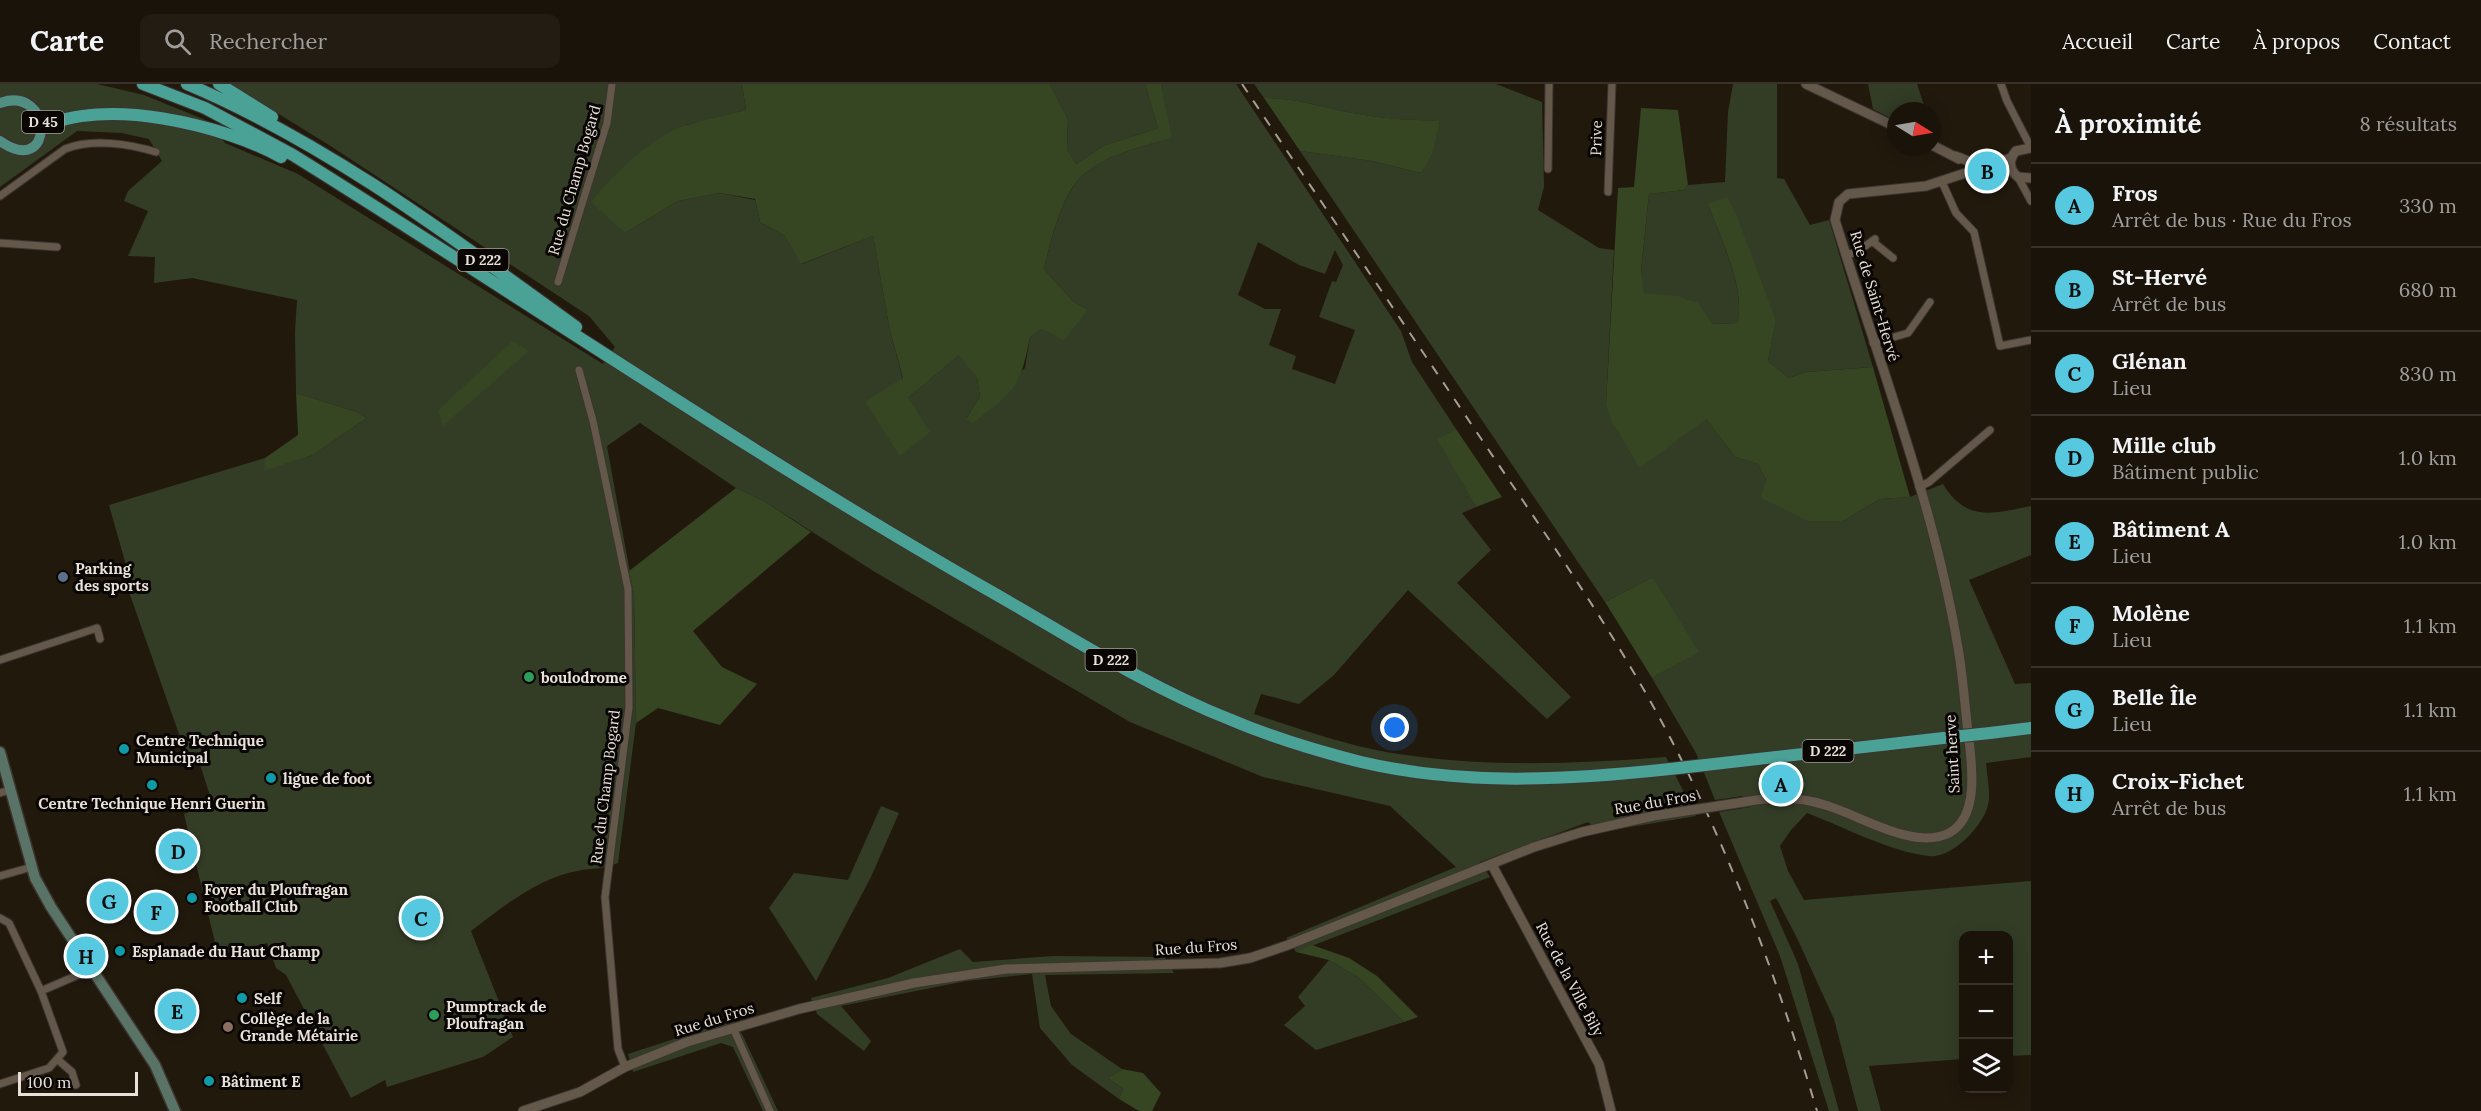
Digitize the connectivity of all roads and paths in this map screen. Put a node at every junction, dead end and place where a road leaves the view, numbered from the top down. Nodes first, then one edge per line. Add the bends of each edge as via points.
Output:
1 (143, 84) edge
2 (186, 84) edge
3 (219, 84) edge
4 (612, 84) edge
5 (1549, 84) edge
6 (1612, 84) edge
7 (1808, 84) edge
8 (2001, 84) edge
9 (0, 103) edge
10 (1887, 123) edge
11 (42, 128) junction
12 (2023, 131) junction
13 (0, 141) edge
14 (2031, 148) edge
15 (1941, 149) edge
16 (2020, 149) junction
17 (156, 152) dead end
18 (2011, 158) junction
19 (1548, 169) dead end
20 (1976, 169) junction
21 (346, 170) junction
22 (2015, 174) junction
23 (2031, 178) edge
24 (1942, 182) junction
25 (1608, 192) dead end
26 (0, 196) edge
27 (2031, 201) edge
28 (384, 214) junction
29 (0, 243) edge
30 (57, 247) dead end
31 (1846, 255) junction
32 (1893, 258) dead end
33 (558, 282) dead end
34 (1930, 302) dead end
35 (2031, 340) edge
36 (1873, 343) junction
37 (614, 358) junction
38 (579, 370) dead end
39 (1990, 430) dead end
40 (1919, 487) junction
41 (1925, 505) joint
42 (100, 639) dead end
43 (0, 660) edge
44 (2031, 728) edge
45 (0, 752) edge
46 (5, 792) edge
47 (1792, 798) joint
48 (1492, 865) junction
49 (32, 867) junction
50 (0, 876) edge
51 (0, 918) edge
52 (93, 969) junction
53 (41, 991) junction
54 (733, 1028) junction
55 (57, 1059) junction
56 (625, 1067) junction
57 (0, 1084) edge
58 (76, 1085) dead end
59 (175, 1111) edge
60 (524, 1111) edge
61 (770, 1111) edge
62 (1611, 1111) edge

1 - 28 highway, D 222 via 206,108 265,139
2 - 21 highway, D 222 via 270,123
3 - 21 highway via 335,158
4 - 33 street, Rue du Champ Bogard via 607,123
5 - 19 street
6 - 25 street, Prive
7 - 10 street
8 - 12 street
9 - 11 main road, D 45 via 17,92 37,106
11 - 13 main road, D 45 via 28,146 13,148
11 - 28 highway via 65,119 105,116 194,124 272,152
12 - 14 street
12 - 16 street
14 - 16 street
15 - 20 street
16 - 18 street
17 - 26 street via 121,145 77,144
18 - 20 street, Rue de Saint-Hervé
18 - 22 street
20 - 22 street via 1999,167
20 - 24 street, Rue de Saint-Hervé
21 - 37 highway, D 222 via 444,232
22 - 23 street
22 - 27 street
24 - 31 street, Rue de Saint-Hervé via 1848,194 1839,202 1835,220
24 - 35 street via 1956,213 1974,232 2000,346
28 - 37 highway, D 222
29 - 30 street
31 - 32 street via 1873,240
31 - 36 street, Rue de Saint-Hervé
34 - 36 street via 1908,333
36 - 40 street, Rue de Saint-Hervé
37 - 44 highway, D 222, bridge via 871,522 1148,681 1227,719 1365,762 1450,776 1529,780 1705,765
38 - 56 street, Rue du Champ Bogard via 628,590 629,707 604,897 618,1048
39 - 40 street
40 - 41 street, Rue de Saint-Hervé
41 - 47 street, Saint herve via 1957,642 1971,767 1972,793 1966,816 1951,832 1926,839 1901,835 1824,804
42 - 43 street via 97,628
45 - 46 main road
46 - 49 main road
47 - 48 street, Rue du Fros, bridge via 1653,816 1582,832
48 - 54 street, Rue du Fros via 1250,957 1220,963 1006,969 960,974 799,1009
48 - 62 street, Rue de la Ville Bily via 1599,1064
49 - 50 street
49 - 52 main road via 51,907
51 - 53 street via 9,923
52 - 53 street
52 - 59 main road via 155,1065
53 - 55 street via 63,1052
54 - 56 street, Rue du Fros
54 - 61 street
55 - 57 street via 48,1068
55 - 58 street via 72,1072
56 - 60 street, Rue du Fros via 580,1092

